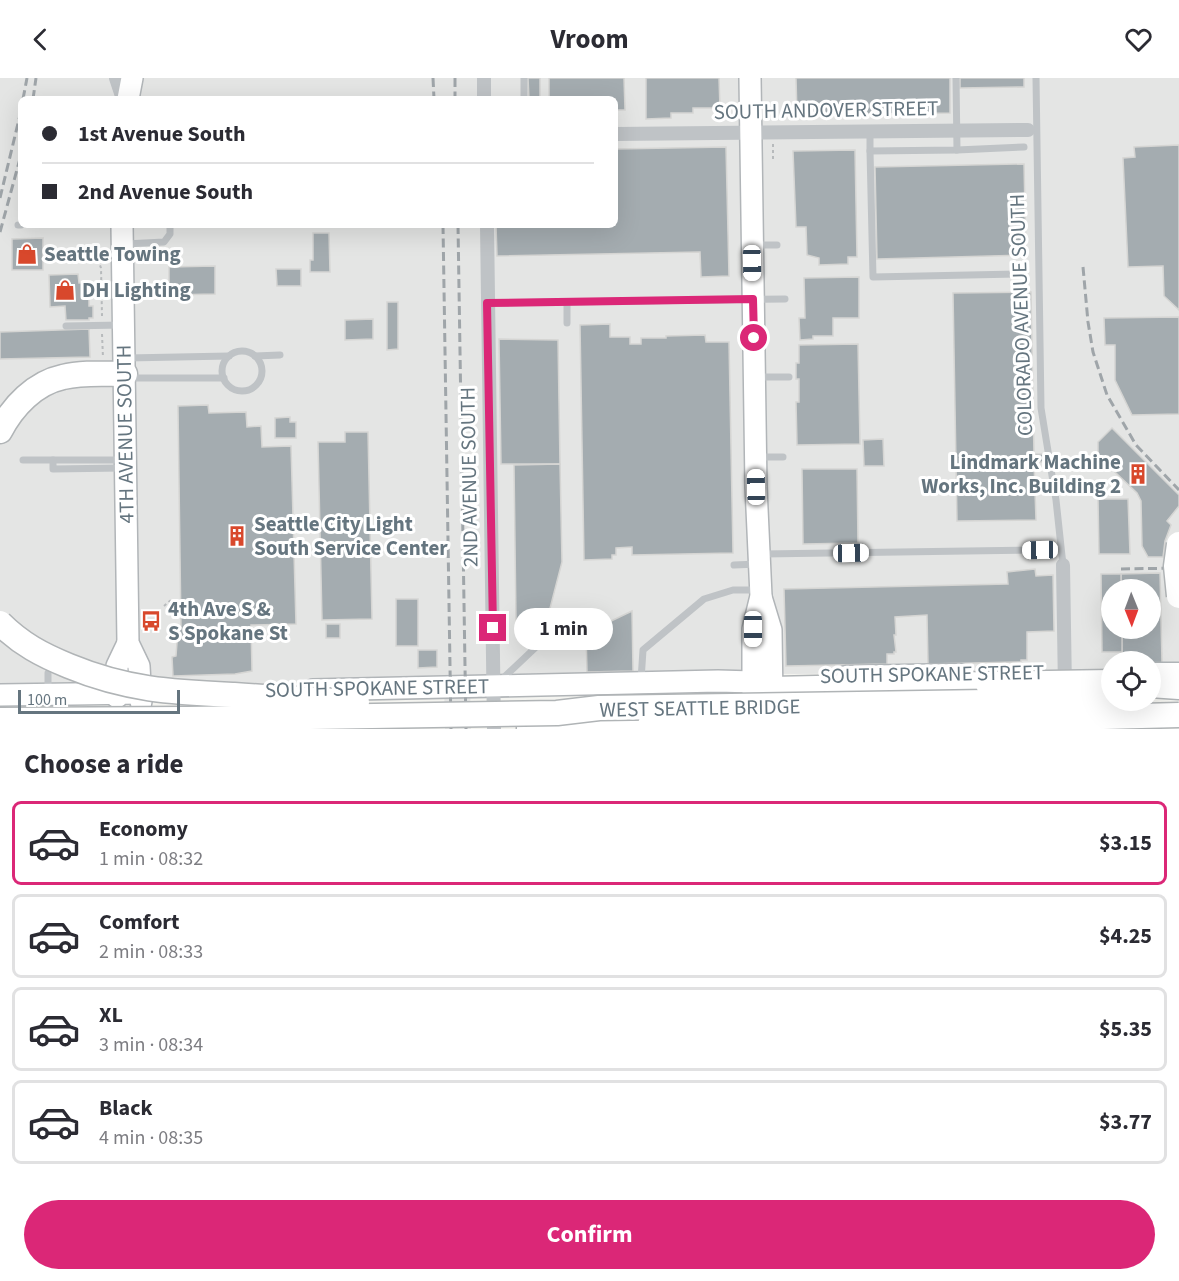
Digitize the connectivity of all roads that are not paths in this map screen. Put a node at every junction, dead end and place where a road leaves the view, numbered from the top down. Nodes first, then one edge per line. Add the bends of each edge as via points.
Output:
1 (117, 78) edge
2 (132, 78) edge
3 (484, 78) edge
4 (524, 78) edge
5 (750, 78) edge
6 (956, 78) edge
7 (1036, 78) edge
8 (125, 96) edge
9 (127, 96) edge
10 (484, 96) edge
11 (524, 96) edge
12 (957, 130) junction
13 (1032, 130) junction
14 (870, 131) junction
15 (751, 132) junction
16 (618, 135) edge
17 (1024, 147) dead end
18 (957, 150) junction
19 (870, 151) junction
20 (170, 228) edge
21 (487, 228) edge
22 (122, 234) edge
23 (752, 245) junction
24 (777, 245) dead end
25 (1017, 274) dead end
26 (753, 299) junction
27 (785, 299) dead end
28 (567, 302) junction
29 (487, 303) junction
30 (567, 323) dead end
31 (124, 325) junction
32 (66, 326) dead end
33 (280, 355) dead end
34 (229, 356) junction
35 (255, 356) junction
36 (125, 370) junction
37 (789, 377) dead end
38 (224, 378) junction
39 (754, 378) junction
40 (0, 431) edge
41 (755, 457) junction
42 (783, 457) dead end
43 (23, 460) dead end
44 (53, 460) junction
45 (126, 464) junction
46 (1179, 544) edge
47 (1040, 550) dead end
48 (760, 559) junction
49 (734, 565) dead end
50 (1063, 565) joint
51 (761, 593) junction
52 (1179, 596) edge
53 (0, 623) edge
54 (553, 632) dead end
55 (128, 643) junction
56 (1064, 672) junction
57 (1101, 672) edge
58 (1161, 672) edge
59 (1179, 672) edge
60 (48, 673) dead end
61 (996, 673) junction
62 (1101, 682) edge
63 (641, 683) junction
64 (766, 683) junction
65 (494, 686) junction
66 (1161, 686) edge
67 (1179, 687) edge
68 (406, 688) junction
69 (367, 689) junction
70 (117, 693) junction
71 (140, 693) junction
72 (0, 695) edge
73 (48, 695) junction
74 (1179, 696) edge
75 (1161, 697) edge
76 (1101, 700) edge
77 (599, 708) junction
78 (1179, 715) edge
79 (0, 720) edge
80 (876, 723) junction
81 (1179, 726) edge
82 (656, 727) edge
83 (1144, 728) edge
84 (117, 729) edge
85 (142, 729) edge
86 (367, 729) edge
87 (407, 729) edge
88 (469, 729) edge
89 (494, 729) edge
90 (753, 729) edge
91 (772, 729) edge
92 (847, 729) edge
93 (996, 729) edge
94 (1065, 729) edge
95 (1090, 729) edge

1 - 8 street
2 - 9 main road
3 - 10 street
4 - 11 lane
5 - 15 main road
6 - 12 lane
7 - 13 lane, COLORADO AVENUE SOUTH
12 - 13 street, SOUTH ANDOVER STREET
12 - 14 street, SOUTH ANDOVER STREET
12 - 18 lane
13 - 50 lane, COLORADO AVENUE SOUTH via 1041,408
14 - 15 street, SOUTH ANDOVER STREET
14 - 19 lane
15 - 16 street, SOUTH ANDOVER STREET
15 - 23 main road
17 - 18 lane
18 - 19 lane
19 - 25 lane via 873,277
20 - 22 lane via 164,242
21 - 29 street, 2ND AVENUE SOUTH
22 - 31 main road, 4TH AVENUE SOUTH
23 - 24 lane
23 - 26 main road
26 - 27 lane
26 - 28 lane
26 - 39 main road
28 - 29 lane
28 - 30 lane
29 - 65 street, 2ND AVENUE SOUTH
31 - 32 lane
31 - 36 main road, 4TH AVENUE SOUTH
33 - 35 lane
34 - 35 lane via 239,351
34 - 36 lane
34 - 38 lane via 223,367
35 - 38 lane via 261,374 255,386 235,389
36 - 38 lane
36 - 40 highway via 72,375 48,383 17,404
36 - 45 main road, 4TH AVENUE SOUTH
37 - 39 lane
39 - 41 main road
41 - 42 lane
41 - 48 main road
43 - 44 lane
44 - 45 lane
44 - 45 lane via 53,469
45 - 55 main road, 4TH AVENUE SOUTH
46 - 52 highway, bridge
47 - 48 lane
48 - 49 lane
48 - 51 main road
50 - 56 street, COLORADO AVENUE SOUTH
51 - 63 lane via 734,590 704,599 643,650
51 - 64 main road via 753,629
53 - 77 highway, bridge via 40,655 91,675 149,690 427,706 557,704
54 - 65 lane
55 - 70 main road, 4TH AVENUE SOUTH via 117,666
55 - 71 main road, 4TH AVENUE SOUTH via 139,666
56 - 57 main road, SOUTH SPOKANE STREET
56 - 61 main road, SOUTH SPOKANE STREET
56 - 94 street, COLORADO AVENUE SOUTH
58 - 59 main road
60 - 73 lane
61 - 64 main road, SOUTH SPOKANE STREET
61 - 93 main road
62 - 64 highway, bridge via 930,686
63 - 64 main road, SOUTH SPOKANE STREET
63 - 65 main road, SOUTH SPOKANE STREET
64 - 90 main road
64 - 91 main road
65 - 68 main road, SOUTH SPOKANE STREET
65 - 89 street, 2ND AVENUE SOUTH
66 - 67 highway
68 - 69 main road, SOUTH SPOKANE STREET
68 - 87 main road
69 - 71 main road, SOUTH SPOKANE STREET
69 - 86 main road
70 - 71 main road, SOUTH SPOKANE STREET
70 - 73 main road, SOUTH SPOKANE STREET
70 - 84 main road, 4TH AVENUE SOUTH
71 - 85 main road, 4TH AVENUE SOUTH
72 - 73 main road, SOUTH SPOKANE STREET
74 - 75 highway
76 - 77 highway, WEST SEATTLE BRIDGE, bridge
77 - 79 highway, WEST SEATTLE BRIDGE, bridge via 545,713
78 - 80 highway, WEST SEATTLE BRIDGE, bridge
80 - 82 highway, WEST SEATTLE BRIDGE, bridge
80 - 92 highway, bridge
81 - 83 main road
82 - 88 highway, WEST SEATTLE BRIDGE
83 - 95 main road

